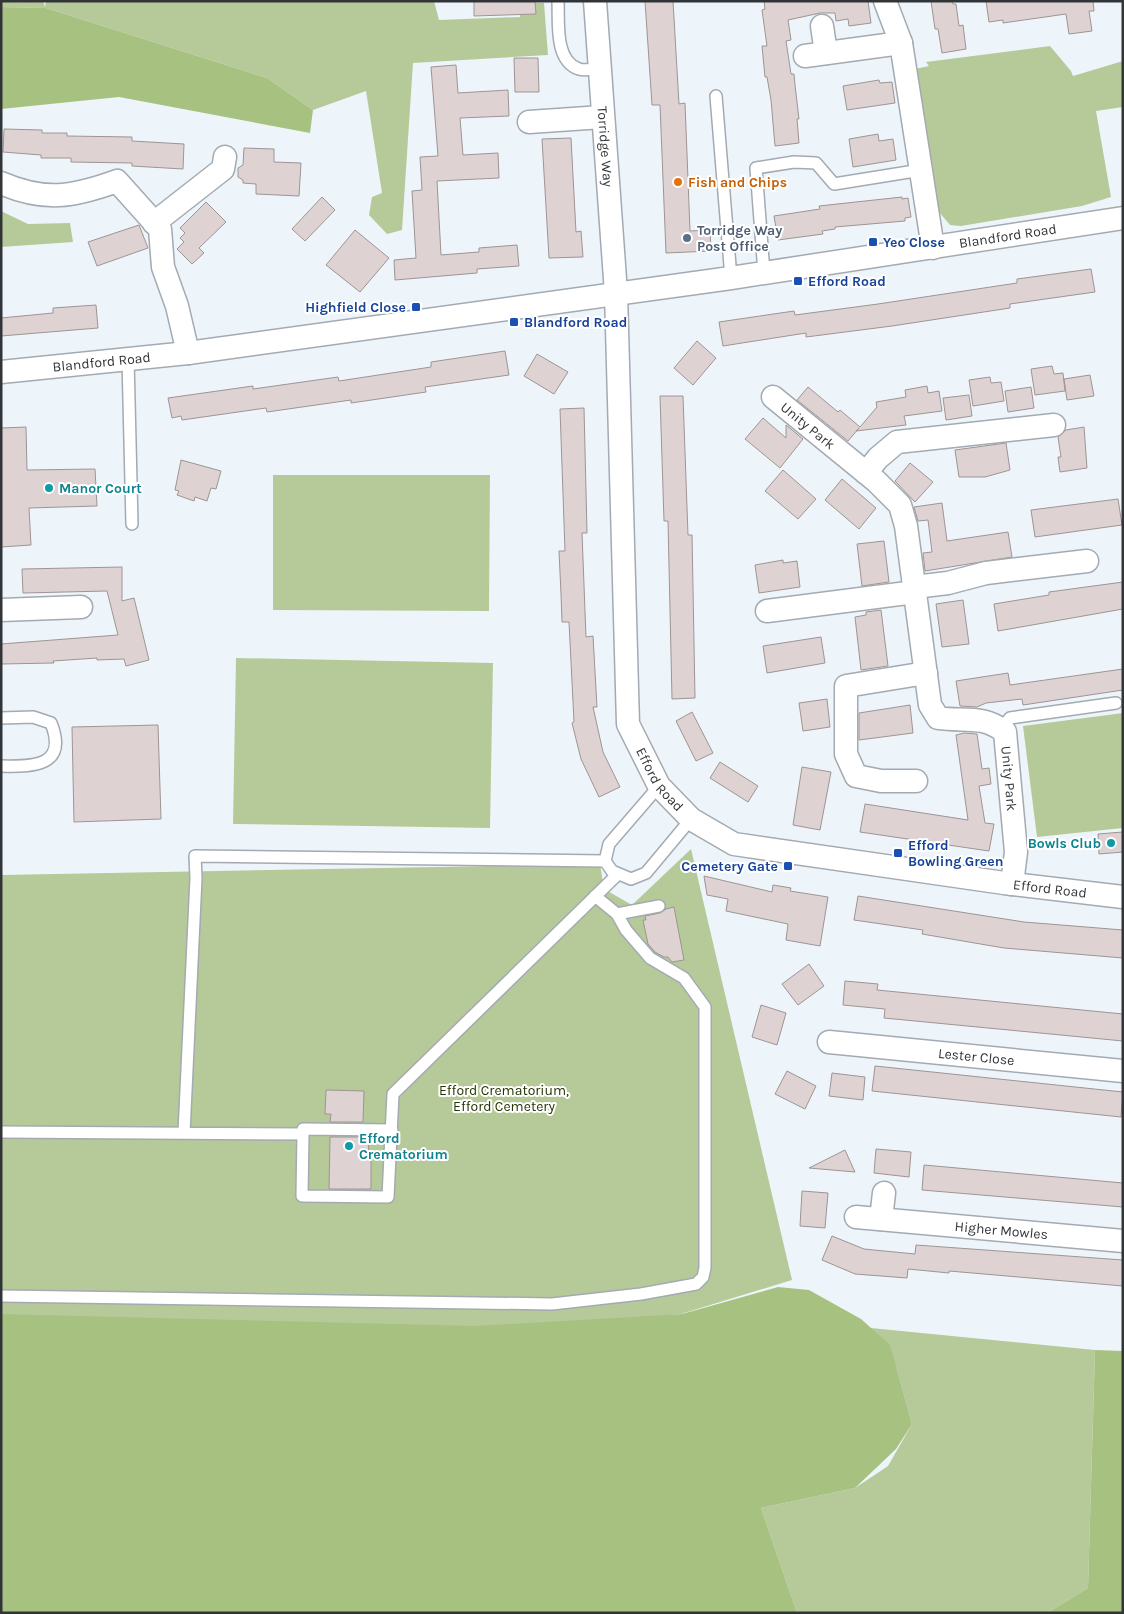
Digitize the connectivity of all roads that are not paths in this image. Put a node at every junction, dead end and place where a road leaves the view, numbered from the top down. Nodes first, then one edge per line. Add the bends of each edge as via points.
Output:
1 (558, 1) edge
2 (595, 1) edge
3 (885, 1) edge
4 (822, 26) dead end
5 (901, 43) junction
6 (598, 69) junction
7 (716, 96) dead end
8 (602, 117) junction
9 (529, 122) dead end
10 (225, 157) dead end
11 (921, 170) junction
12 (1, 183) edge
13 (1123, 218) edge
14 (154, 222) junction
15 (934, 248) junction
16 (764, 273) junction
17 (731, 278) junction
18 (616, 293) junction
19 (188, 353) junction
20 (128, 359) junction
21 (1, 372) edge
22 (773, 397) dead end
23 (1054, 424) dead end
24 (866, 473) junction
25 (132, 524) dead end
26 (1086, 561) dead end
27 (915, 589) junction
28 (81, 607) dead end
29 (1, 610) edge
30 (767, 611) dead end
31 (926, 673) junction
32 (1116, 704) dead end
33 (1, 718) edge
34 (1001, 729) junction
35 (1, 766) edge
36 (916, 781) dead end
37 (659, 786) junction
38 (691, 819) junction
39 (605, 861) junction
40 (618, 874) junction
41 (1012, 884) junction
42 (595, 896) junction
43 (1123, 897) edge
44 (659, 906) dead end
45 (617, 914) junction
46 (829, 1042) dead end
47 (1123, 1071) edge
48 (392, 1130) junction
49 (1, 1132) edge
50 (184, 1133) junction
51 (303, 1134) junction
52 (884, 1193) dead end
53 (856, 1217) dead end
54 (881, 1219) junction
55 (1123, 1241) edge
56 (1, 1296) edge

1 - 6 lane via 560,45 568,61 579,70
2 - 6 street, Torridge Way
3 - 5 street
4 - 5 street via 815,55
5 - 11 street
6 - 8 street, Torridge Way
7 - 17 lane
8 - 9 street
8 - 18 street, Torridge Way
10 - 14 street via 223,169
11 - 15 street
11 - 16 lane via 834,184 816,163 794,162 756,168
12 - 14 street via 40,196 87,192 117,181
13 - 15 street, Blandford Road
14 - 19 street via 160,229 163,267 177,306
15 - 16 street, Blandford Road
16 - 17 street, Blandford Road
17 - 18 street, Blandford Road
18 - 19 street, Blandford Road
18 - 37 street, Efford Road via 628,724
19 - 20 street, Blandford Road
20 - 21 street, Blandford Road
20 - 25 lane
22 - 24 street, Unity Park
23 - 24 street via 897,442
24 - 27 street, Unity Park via 900,505
26 - 27 street via 986,573
27 - 30 street
27 - 31 street, Unity Park
28 - 29 street
31 - 34 street, Unity Park via 930,705 938,718 985,720
31 - 36 street via 846,686 846,754 856,776 881,781
32 - 34 lane via 1010,718
33 - 35 lane via 33,717 51,723 56,745 50,759 39,765
34 - 41 street, Unity Park via 1005,732 1008,752 1016,852
37 - 38 street, Efford Road
37 - 39 lane via 609,844
38 - 40 lane via 646,873 631,879
38 - 41 street, Efford Road via 734,844
39 - 40 lane
39 - 50 lane via 194,856 195,898
40 - 42 lane
41 - 43 street, Efford Road
42 - 45 lane
42 - 48 lane via 393,1094
44 - 45 lane
45 - 56 lane via 650,958 684,978 705,1008 705,1268 703,1277 696,1284 552,1304
46 - 47 street, Lester Close
48 - 51 lane via 303,1129
48 - 51 lane via 388,1197 302,1196
49 - 50 lane
50 - 51 lane
52 - 54 street
53 - 54 street, Higher Mowles
54 - 55 street, Higher Mowles

